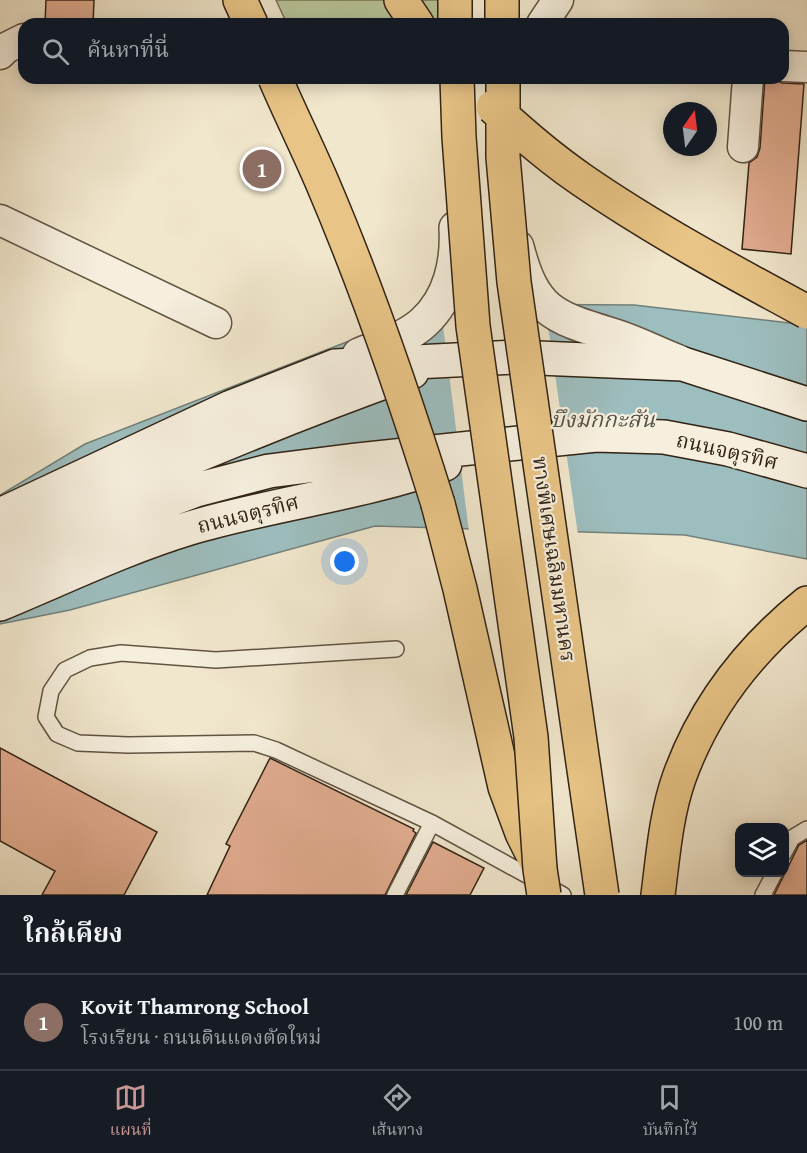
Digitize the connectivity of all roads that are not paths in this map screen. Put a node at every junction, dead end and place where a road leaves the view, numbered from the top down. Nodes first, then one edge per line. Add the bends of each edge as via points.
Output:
1 (240, 0) edge
2 (400, 0) edge
3 (448, 0) edge
4 (455, 0) edge
5 (502, 0) edge
6 (512, 0) edge
7 (558, 0) edge
8 (248, 18) edge
9 (413, 18) edge
10 (448, 18) edge
11 (455, 18) edge
12 (502, 18) edge
13 (510, 18) edge
14 (546, 18) edge
15 (18, 42) edge
16 (0, 54) edge
17 (789, 66) edge
18 (807, 67) edge
19 (278, 84) edge
20 (449, 84) edge
21 (457, 84) edge
22 (470, 84) edge
23 (503, 84) edge
24 (509, 84) edge
25 (747, 84) edge
26 (742, 147) dead end
27 (0, 220) edge
28 (807, 312) edge
29 (216, 323) dead end
30 (445, 361) junction
31 (683, 364) junction
32 (335, 366) junction
33 (807, 404) edge
34 (503, 443) junction
35 (807, 471) edge
36 (0, 515) edge
37 (0, 542) edge
38 (0, 574) edge
39 (807, 603) edge
40 (0, 604) edge
41 (396, 650) dead end
42 (432, 823) junction
43 (807, 830) edge
44 (789, 844) edge
45 (773, 877) edge
46 (542, 882) edge
47 (395, 895) edge
48 (564, 895) edge
49 (602, 895) edge
50 (658, 895) edge
51 (763, 895) edge

1 - 8 highway
2 - 9 highway
3 - 10 main road
4 - 11 highway
5 - 12 highway
6 - 13 main road
7 - 14 street
15 - 16 street
17 - 18 street
19 - 46 highway, bridge via 352,255 408,409 460,589 505,787
20 - 32 main road via 457,243 445,296 424,322
21 - 46 highway, bridge via 473,326 531,737
22 - 28 highway, bridge via 535,145 581,180
23 - 49 highway, ทางพิเศษเฉลิมมหานคร, bridge via 503,157 514,282
24 - 31 main road via 510,166 517,247 531,289 560,318
25 - 26 street
27 - 29 street
30 - 31 main road, bridge via 514,357
30 - 32 main road
30 - 37 main road via 239,438
31 - 33 main road
32 - 36 main road via 231,407
34 - 35 main road, ถนนจตุรทิศ via 596,435 664,437 728,449
34 - 38 main road, ถนนจตุรทิศ, bridge via 269,471 207,487 117,520
34 - 40 main road, ถนนจตุรทิศ, bridge via 376,485 189,528 111,556
39 - 50 highway via 777,627 744,663 692,747 678,780
41 - 42 lane via 216,660 121,653 90,658 65,670 51,691 46,717 57,734 78,742 254,743 297,759
42 - 47 lane
42 - 48 lane
43 - 44 lane
45 - 51 lane

